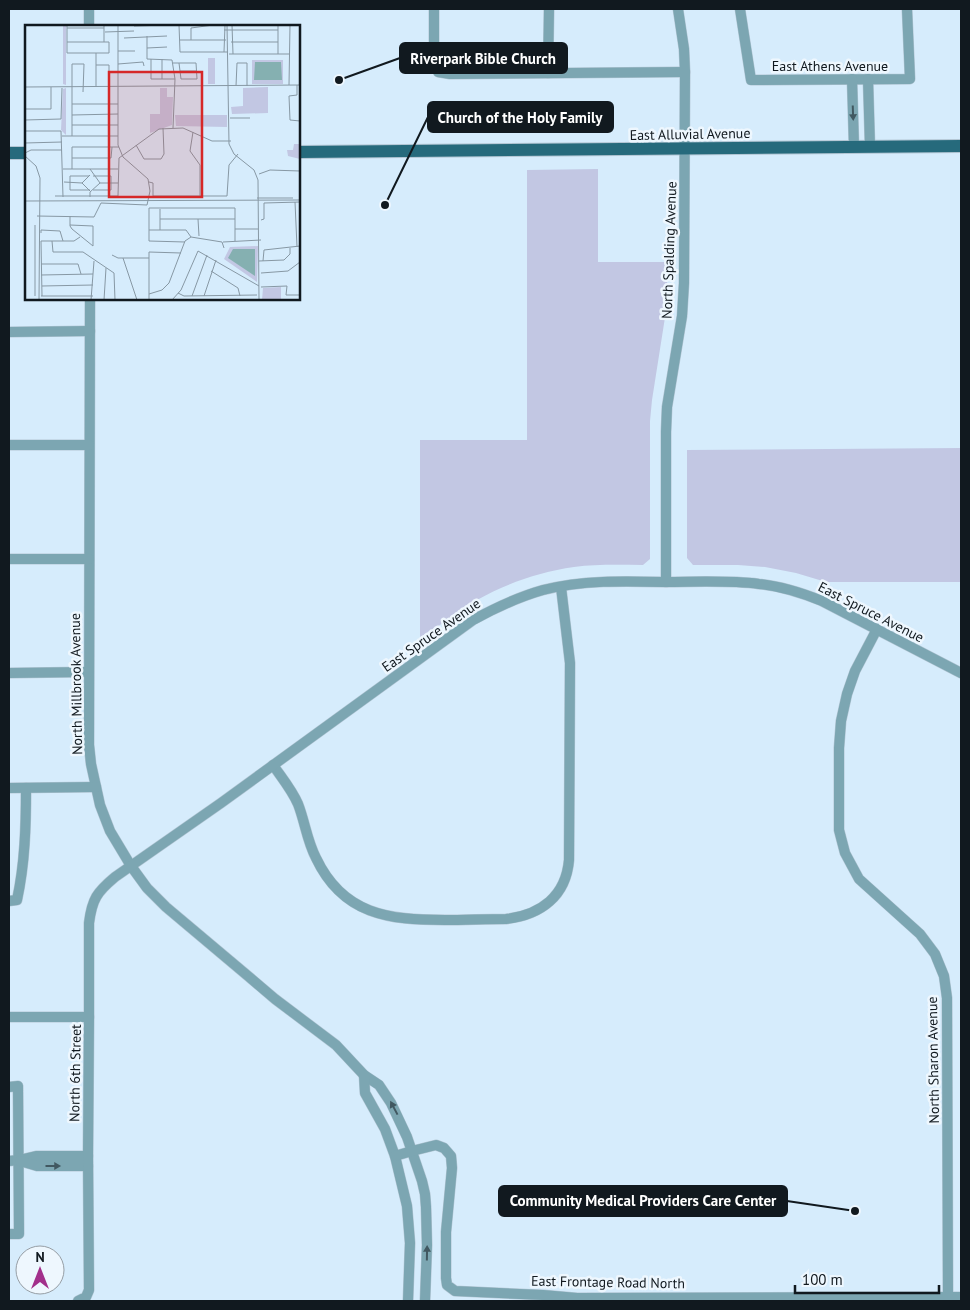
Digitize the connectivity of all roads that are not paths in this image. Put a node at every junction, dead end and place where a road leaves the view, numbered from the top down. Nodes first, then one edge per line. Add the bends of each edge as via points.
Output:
1 (89, 9) edge
2 (434, 9) edge
3 (549, 9) edge
4 (678, 9) edge
5 (740, 9) edge
6 (907, 9) edge
7 (89, 25) edge
8 (685, 72) junction
9 (548, 73) junction
10 (868, 79) junction
11 (852, 80) junction
12 (961, 146) edge
13 (854, 147) junction
14 (870, 147) junction
15 (684, 149) junction
16 (300, 152) edge
17 (9, 153) edge
18 (25, 153) edge
19 (90, 300) edge
20 (9, 332) edge
21 (90, 332) junction
22 (9, 445) edge
23 (89, 445) junction
24 (9, 559) edge
25 (89, 559) junction
26 (666, 582) junction
27 (561, 586) junction
28 (877, 629) junction
29 (9, 672) edge
30 (88, 672) junction
31 (961, 673) edge
32 (273, 765) junction
33 (96, 787) junction
34 (9, 788) edge
35 (26, 788) junction
36 (131, 866) junction
37 (13, 901) edge
38 (89, 1016) junction
39 (9, 1017) edge
40 (364, 1075) junction
41 (9, 1086) edge
42 (412, 1151) junction
43 (395, 1156) junction
44 (14, 1160) edge
45 (88, 1161) junction
46 (9, 1234) edge
47 (948, 1297) junction
48 (961, 1297) edge
49 (82, 1299) edge
50 (408, 1301) edge
51 (426, 1301) edge

1 - 7 street
2 - 9 street via 434,60 438,72
3 - 9 street
4 - 8 street, North Spalding Avenue
5 - 11 street, East Athens Avenue via 751,80
6 - 10 street, East Athens Avenue via 910,79
8 - 9 street
8 - 15 street, North Spalding Avenue
10 - 11 street, East Athens Avenue
10 - 14 street
11 -> 13 street
12 - 14 main road, East Alluvial Avenue
13 - 14 main road, East Alluvial Avenue
13 - 15 main road, East Alluvial Avenue
15 - 16 main road, East Alluvial Avenue
15 - 26 street, North Spalding Avenue via 683,300 666,432
17 - 18 main road
19 - 21 street, North Millbrook Avenue
20 - 21 street
21 - 23 street, North Millbrook Avenue
22 - 23 street
23 - 25 street, North Millbrook Avenue
24 - 25 street
25 - 30 street, North Millbrook Avenue
26 - 27 street, East Spruce Avenue
26 - 28 street, East Spruce Avenue via 735,582 783,588 822,601
27 - 32 street, East Spruce Avenue via 523,596 473,620
27 - 32 street via 570,663 569,860 562,887 538,911 506,919 414,920 383,915 358,906 342,894 321,868 293,794
28 - 31 street, East Spruce Avenue
28 - 47 street, North Sharon Avenue via 855,671 841,721 839,830 845,852 859,878 920,934 935,954 944,976 947,998
29 - 30 street
30 - 33 street, North Millbrook Avenue via 89,745
32 - 36 street, East Spruce Avenue
33 - 35 street
33 - 36 street, North Millbrook Avenue via 110,831
34 - 35 street
35 - 37 street via 23,870
36 - 38 street, North 6th Street via 102,888 91,910
36 - 40 street, North Millbrook Avenue via 166,907 275,999 336,1045
38 - 39 street
38 - 45 street, North 6th Street
42 -> 40 street, North Millbrook Avenue via 384,1092
40 - 43 street via 365,1093 385,1129
41 - 44 street via 18,1086
42 - 43 street, East Frontage Road North
42 - 47 street, East Frontage Road North via 436,1145 451,1156 446,1278 447,1285 455,1291 577,1298
51 -> 42 street, North Millbrook Avenue via 426,1208 422,1181
43 - 50 street via 409,1225
44 - 45 street via 36,1156
44 - 46 street via 20,1234
45 - 49 street, North 6th Street via 90,1279 89,1290
47 - 48 street, East Frontage Road North

